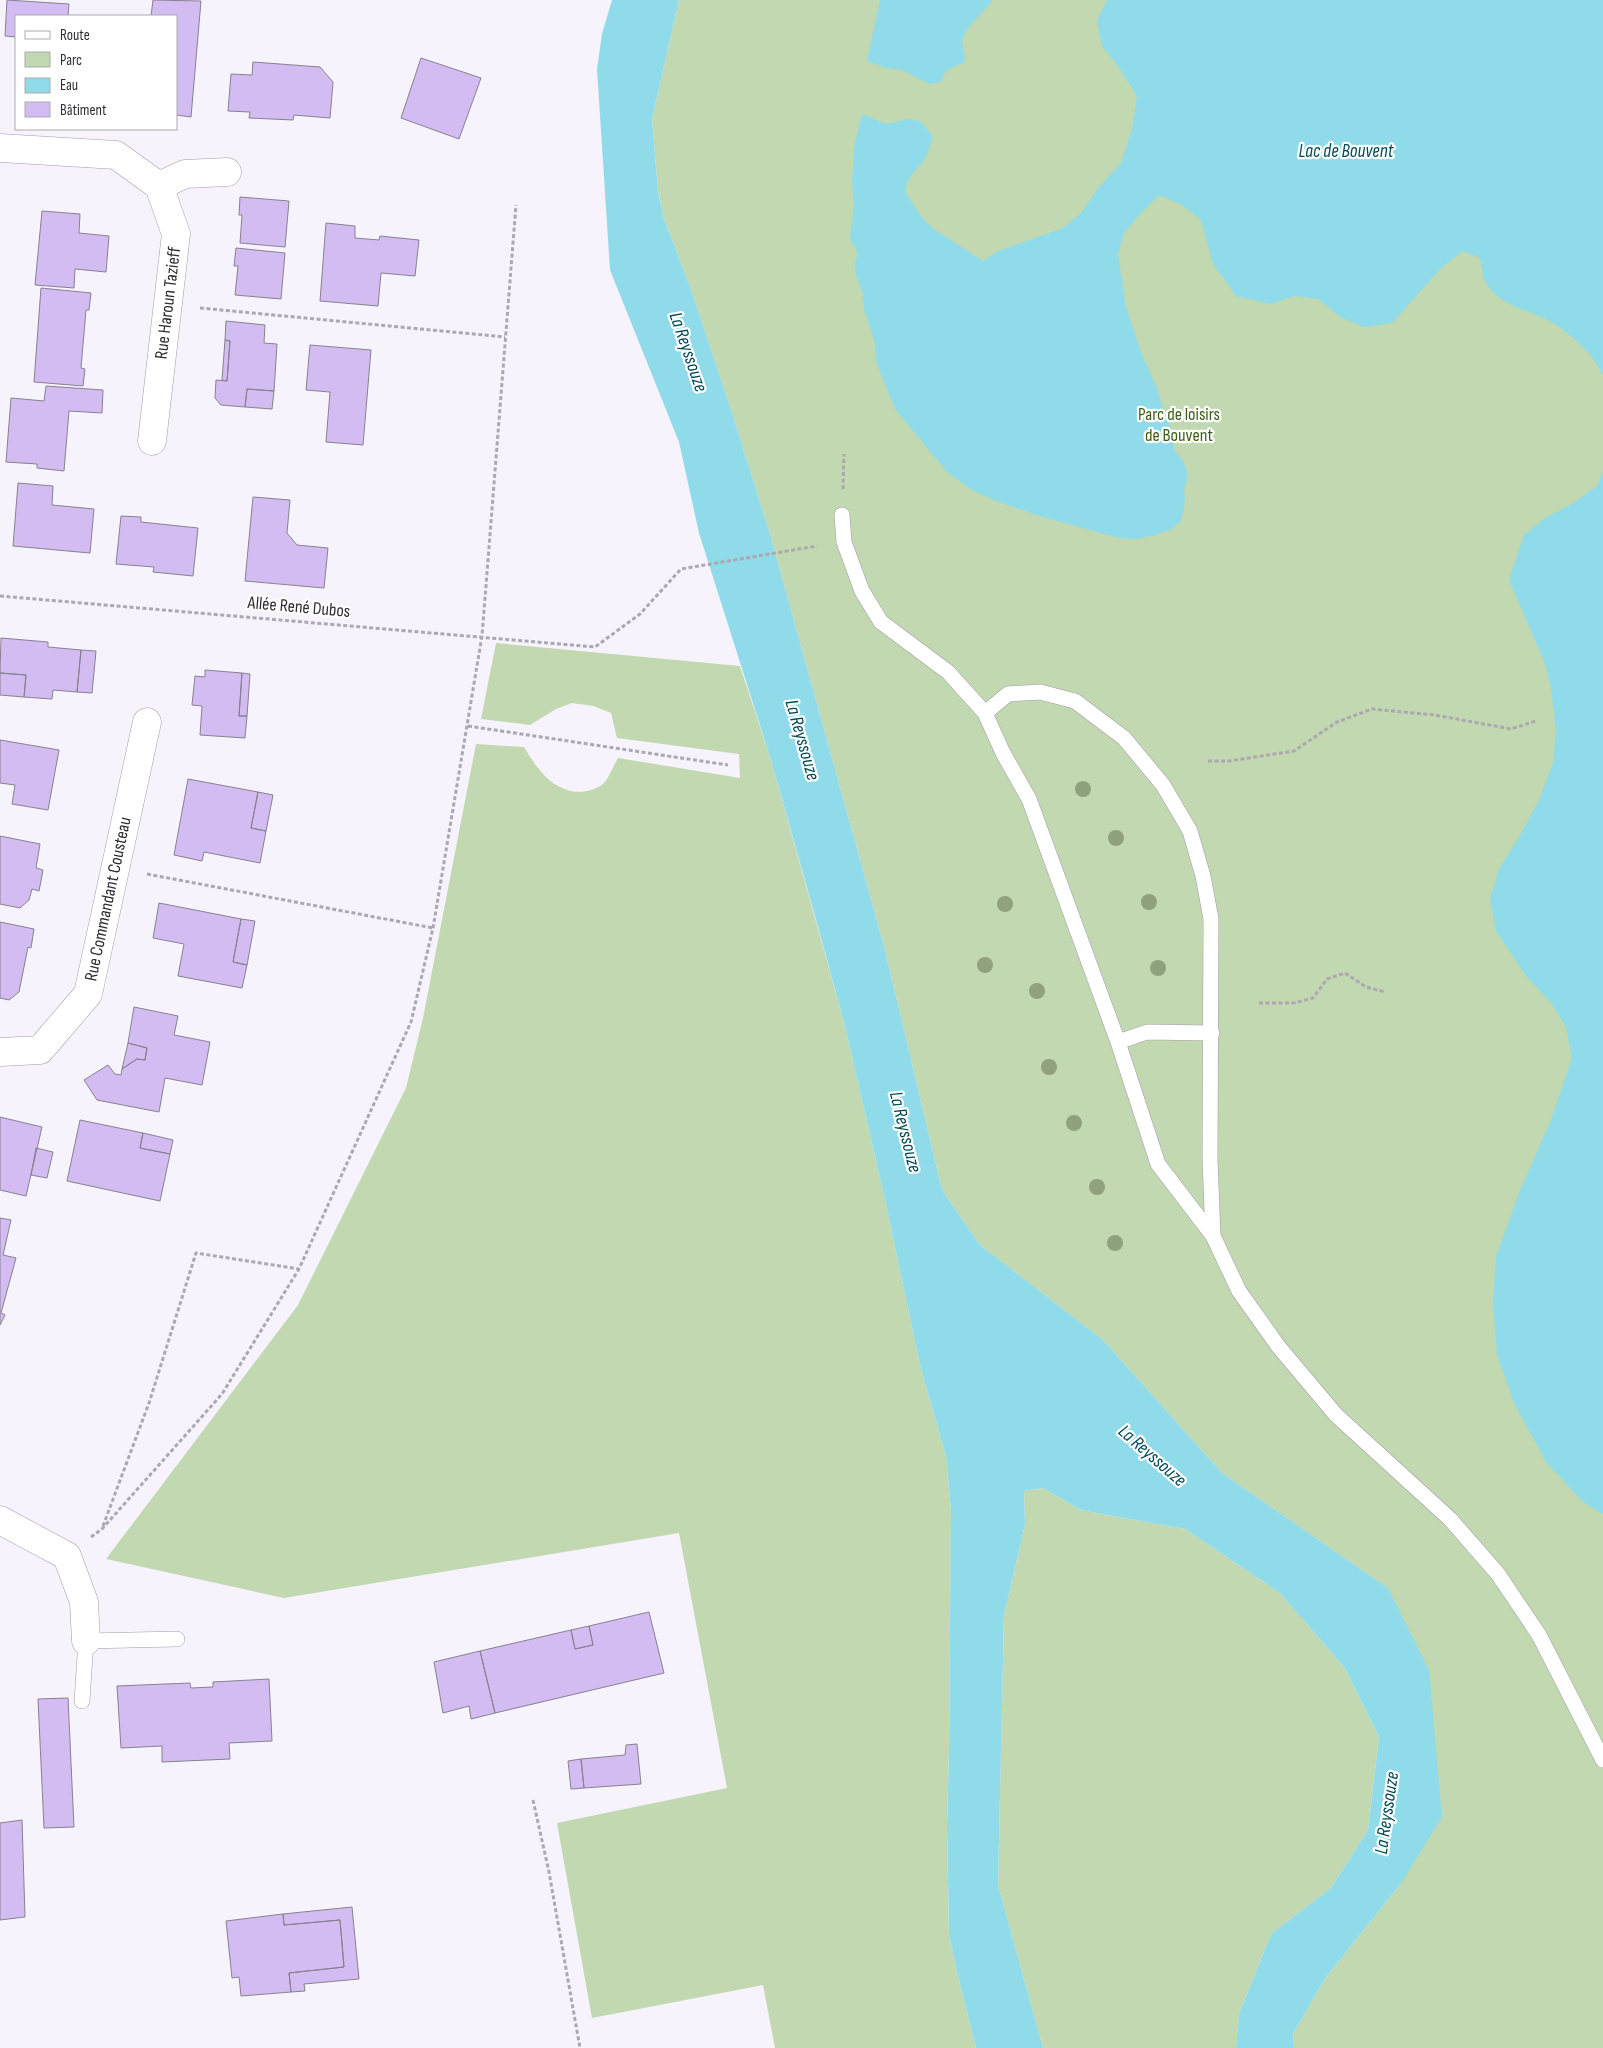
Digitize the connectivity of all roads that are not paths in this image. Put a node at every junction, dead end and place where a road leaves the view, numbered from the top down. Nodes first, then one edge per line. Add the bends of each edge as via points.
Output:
1 (0, 148) edge
2 (227, 172) dead end
3 (159, 186) junction
4 (152, 441) dead end
5 (842, 515) road end
6 (985, 714) junction
7 (147, 722) dead end
8 (1212, 1033) junction
9 (1118, 1042) junction
10 (0, 1052) edge
11 (1213, 1236) junction
12 (0, 1520) edge
13 (177, 1640) dead end
14 (86, 1641) junction
15 (82, 1701) dead end
16 (1603, 1760) edge

1 - 3 street via 116,155
2 - 3 street via 185,174
3 - 4 street, Rue Haroun Tazieff via 176,234
5 - 6 lane via 844,542 862,591 881,622 948,672
6 - 8 lane via 1008,694 1040,692 1075,701 1124,738 1163,785 1190,831 1203,876 1211,919
6 - 9 lane via 1030,799
7 - 10 street, Rue Commandant Cousteau via 88,994 40,1050
8 - 9 lane via 1147,1032
8 - 11 lane via 1210,1159
9 - 11 lane via 1158,1164
11 - 16 lane via 1239,1291 1278,1346 1336,1415 1450,1519 1498,1574 1539,1635
12 - 14 street via 67,1556 84,1602
13 - 14 lane
14 - 15 lane

